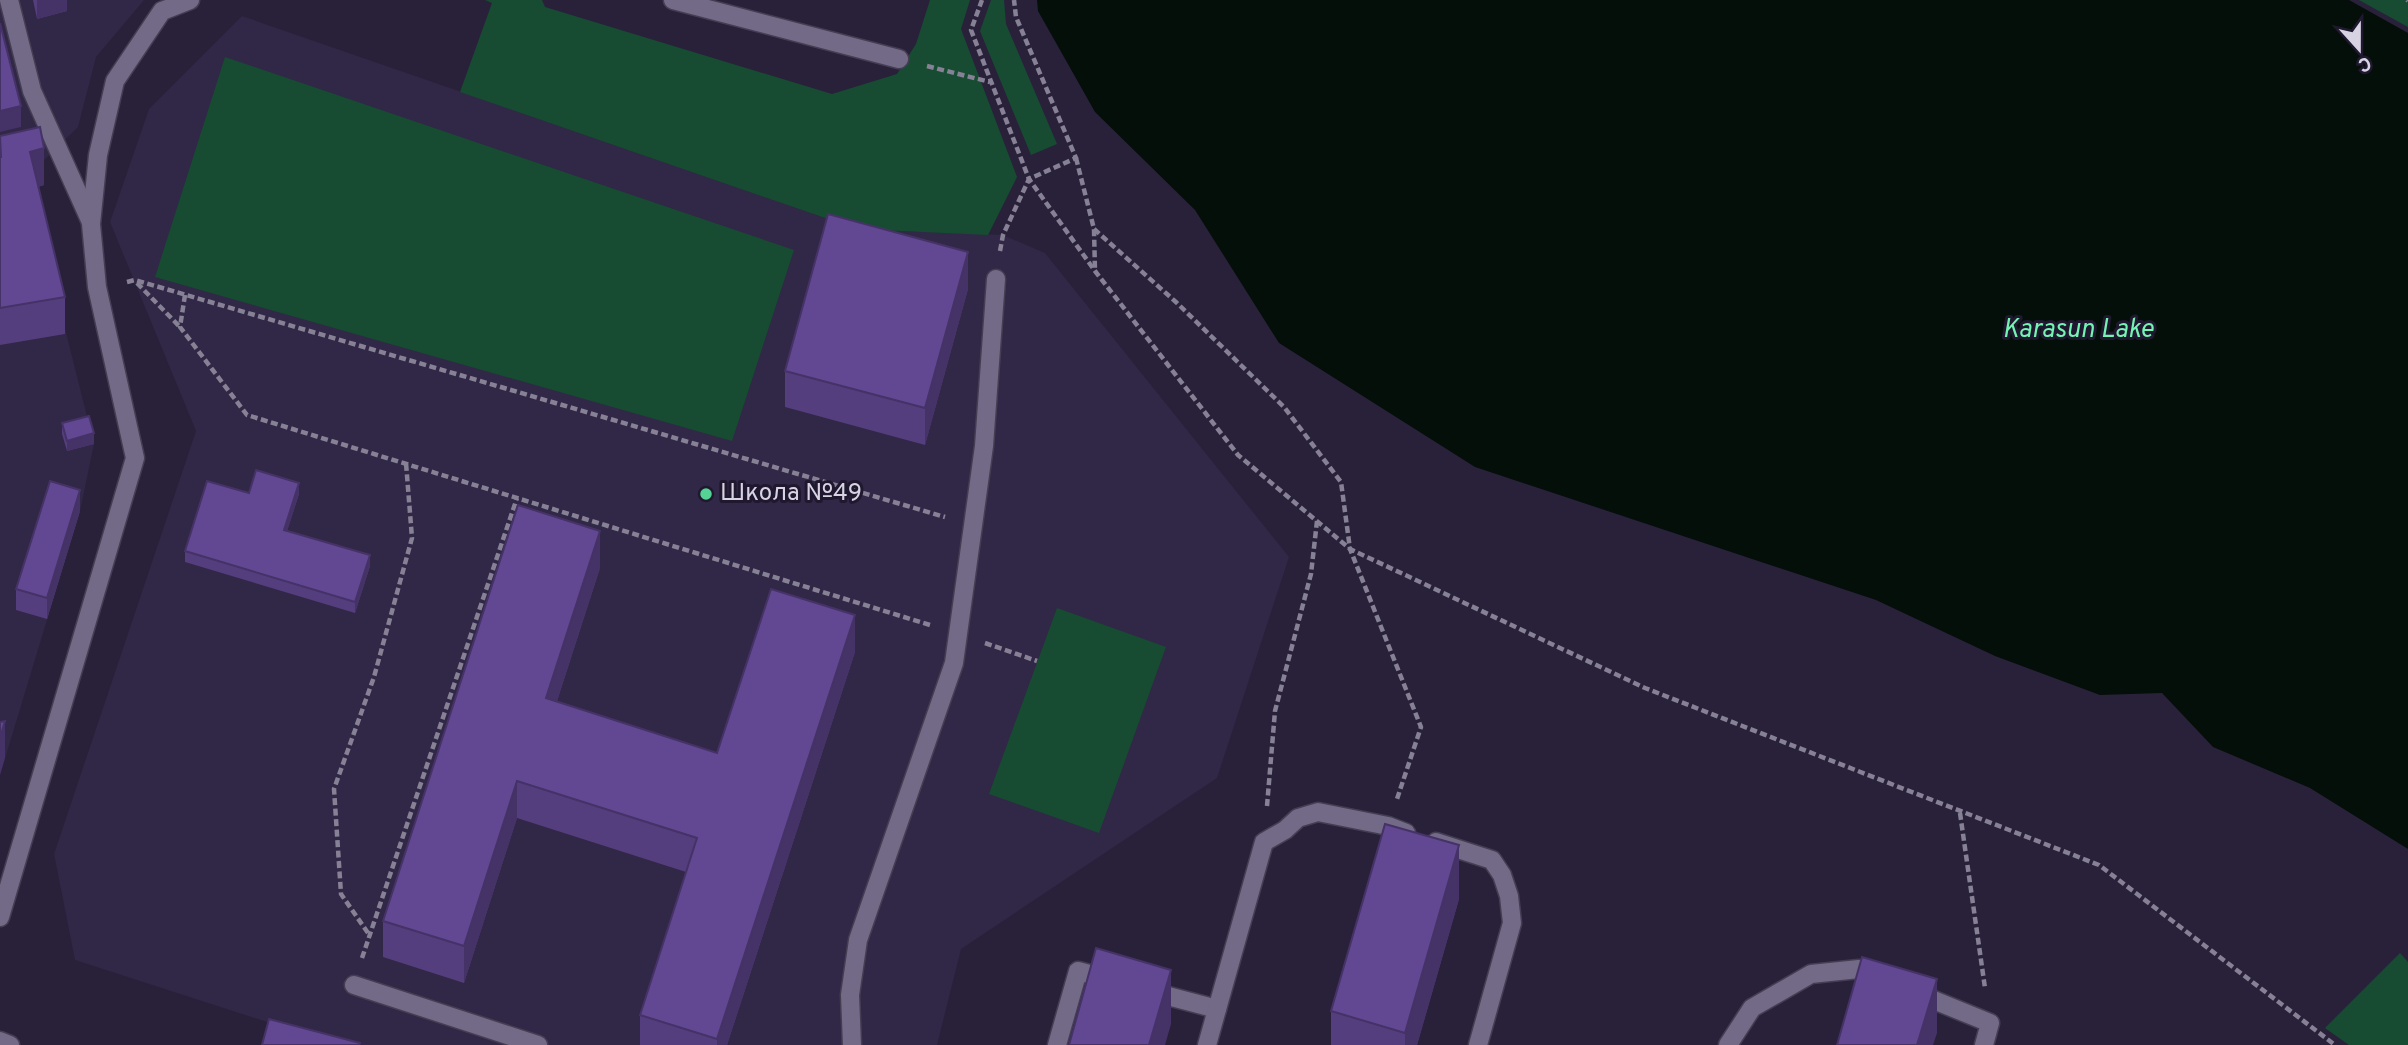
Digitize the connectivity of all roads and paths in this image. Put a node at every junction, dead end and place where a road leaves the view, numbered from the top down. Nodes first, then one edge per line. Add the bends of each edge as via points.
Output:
1 (9, 0) edge
2 (190, 0) edge
3 (673, 0) edge
4 (982, 0) edge
5 (1014, 0) edge
6 (900, 60) joint
7 (991, 82) junction
8 (1076, 158) junction
9 (1028, 179) junction
10 (91, 224) junction
11 (1094, 229) junction
12 (1003, 235) dead end
13 (1095, 271) junction
14 (996, 279) dead end
15 (135, 281) junction
16 (97, 287) junction
17 (185, 295) junction
18 (180, 327) junction
19 (407, 463) junction
20 (517, 498) junction
21 (1317, 521) junction
22 (973, 525) junction
23 (1350, 548) junction
24 (958, 634) junction
25 (1037, 661) dead end
26 (1960, 812) junction
27 (1388, 826) junction
28 (1264, 842) junction
29 (0, 917) edge
30 (368, 933) junction
31 (354, 985) joint
32 (1217, 1009) junction
33 (1990, 1023) junction
34 (0, 1041) edge
35 (10, 1045) edge
36 (538, 1045) edge
37 (852, 1045) edge
38 (1057, 1045) edge
39 (1207, 1045) edge
40 (1478, 1045) edge
41 (1728, 1045) edge
42 (1984, 1045) edge
43 (2335, 1045) edge

1 - 10 lane via 32,91
2 - 10 lane via 162,11 115,81 98,155
3 - 6 lane
4 - 7 path via 971,30
5 - 8 path via 1016,17
6 - 7 path
7 - 9 path
8 - 9 path
8 - 11 path
9 - 12 path
9 - 13 path
10 - 16 lane
11 - 13 path
11 - 23 path via 1284,407 1341,482
13 - 21 path via 1238,455
14 - 22 lane via 984,446
15 - 16 path
15 - 17 path
15 - 18 path
16 - 29 lane via 135,458
17 - 18 path
17 - 22 path
18 - 19 path via 247,415
19 - 20 path
19 - 30 path via 412,538 374,677 334,789 341,894
20 - 24 path
20 - 30 path
21 - 23 path
21 - 28 path via 1311,574 1275,712
22 - 24 lane
23 - 26 path via 1645,688
23 - 27 path via 1421,727
24 - 25 path
24 - 37 lane via 954,663 858,940 850,995
26 - 33 path
26 - 43 path via 2099,865
27 - 28 lane via 1318,812 1298,818
27 - 40 lane via 1492,860 1502,875 1512,923
28 - 32 lane
30 - 31 path
31 - 36 lane
32 - 38 lane via 1078,971
32 - 39 lane
33 - 41 lane via 1859,969 1811,974 1763,1001 1752,1008
33 - 42 lane
34 - 35 lane

